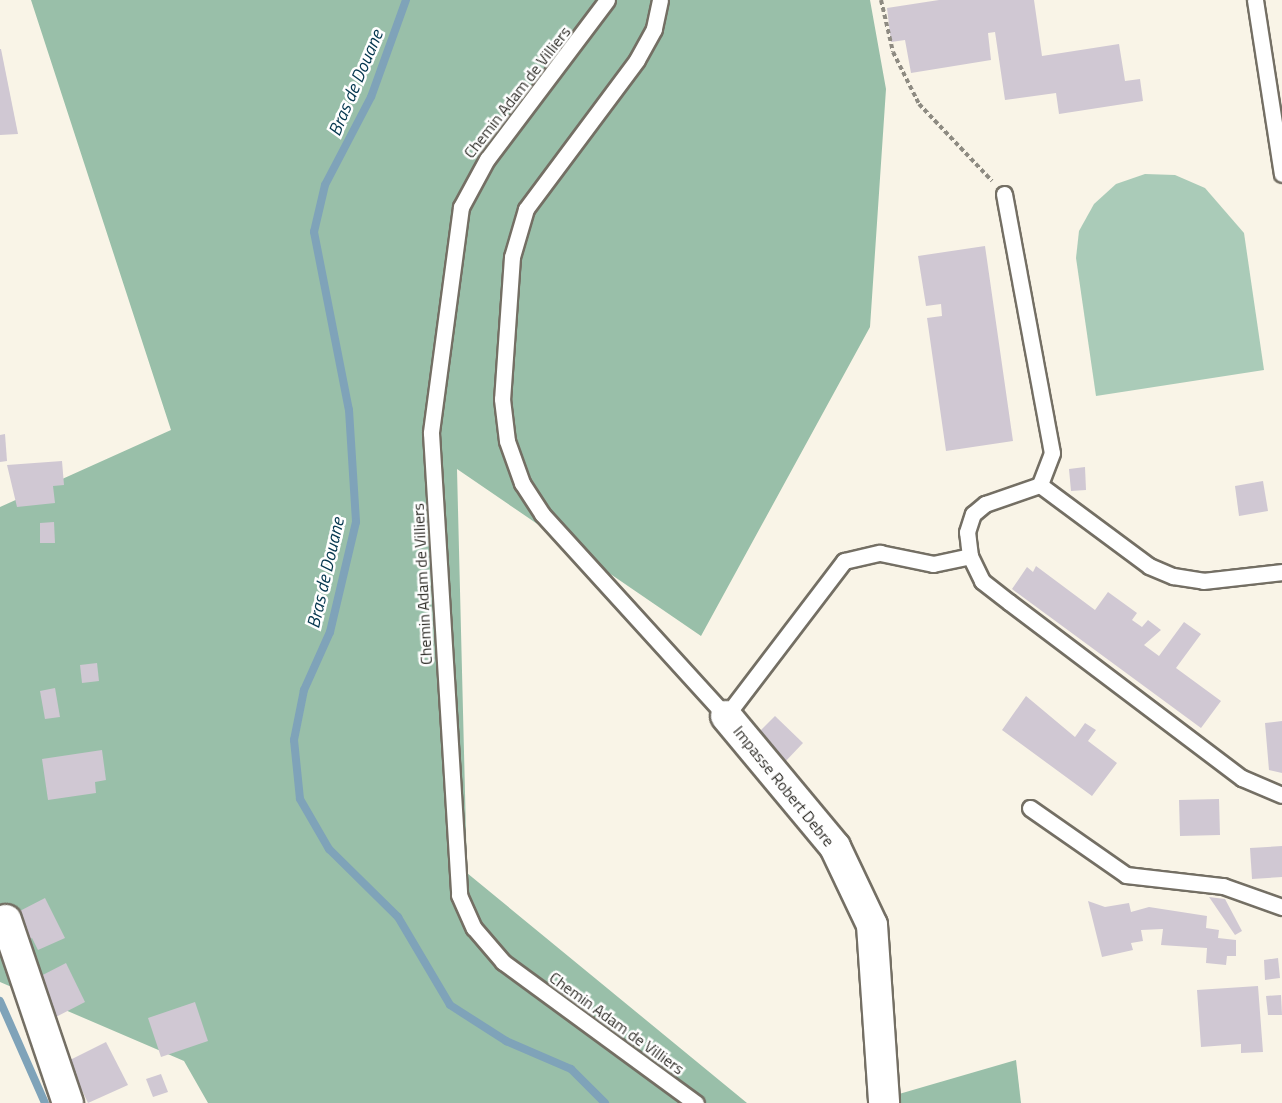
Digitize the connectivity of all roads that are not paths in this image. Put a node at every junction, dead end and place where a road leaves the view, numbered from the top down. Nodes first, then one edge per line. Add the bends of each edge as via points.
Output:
1 (607, 0) edge
2 (660, 0) edge
3 (1255, 0) edge
4 (1282, 174) edge
5 (1004, 194) road end
6 (1040, 485) junction
7 (970, 556) junction
8 (1282, 572) edge
9 (726, 716) junction
10 (1282, 795) edge
11 (1030, 808) dead end
12 (1282, 907) edge
13 (6, 920) dead end
14 (68, 1103) edge
15 (696, 1103) edge
16 (884, 1103) edge

1 - 15 lane, Chemin Adam de Villiers via 487,159 461,207 431,433 459,895 474,928 503,962
2 - 9 lane via 654,29 637,60 526,209 508,282 502,399 507,441 542,514
3 - 4 lane
5 - 6 lane via 1052,453
6 - 7 lane via 973,514 967,532
6 - 8 lane via 1149,566 1173,576 1203,581
7 - 9 lane via 933,564 880,553 844,561
7 - 10 lane via 982,581 1008,602 1242,778
9 - 16 street, Impasse Robert Debre via 835,847 872,925
11 - 12 lane via 1126,875 1223,885
13 - 14 street

